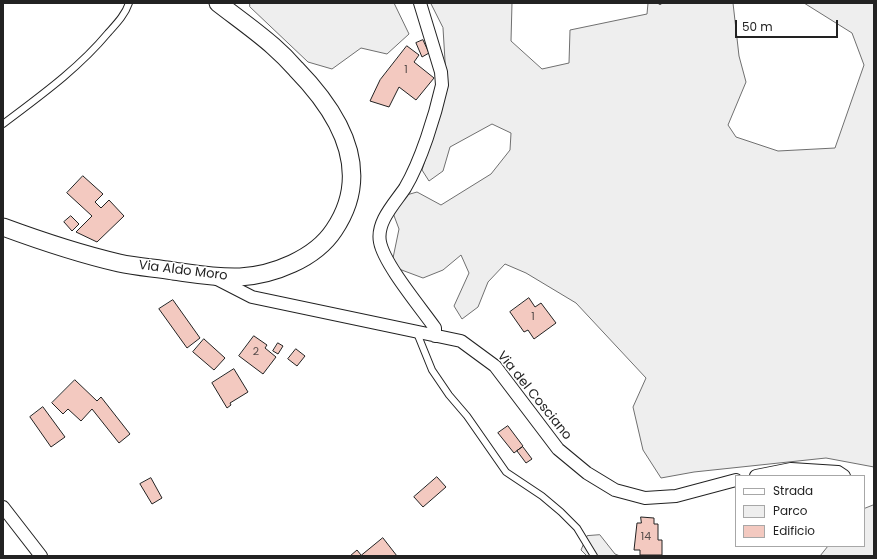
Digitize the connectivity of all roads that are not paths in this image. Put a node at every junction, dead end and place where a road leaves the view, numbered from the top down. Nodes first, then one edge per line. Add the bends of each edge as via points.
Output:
1 (129, 3) edge
2 (218, 3) edge
3 (420, 3) edge
4 (3, 124) edge
5 (3, 227) edge
6 (215, 277) junction
7 (417, 333) junction
8 (435, 336) junction
9 (761, 475) edge
10 (842, 475) edge
11 (735, 480) edge
12 (3, 508) edge
13 (41, 556) edge
14 (594, 556) edge

1 - 4 lane via 118,22 78,66
2 - 6 main road, Via Aldo Moro via 274,47 317,91 338,123 348,149 352,180 350,199 344,216 330,237 309,254 268,273
3 - 8 street via 441,72 442,85 415,169 383,222 380,241 396,274 435,328
5 - 6 main road, Via Aldo Moro via 58,247 121,263
6 - 7 street, Via del Cosciano via 252,297
7 - 8 street, Via del Cosciano
7 - 14 lane via 432,370 506,472 561,512 577,528
8 - 11 street, Via del Cosciano via 461,341 495,366 558,449 587,473 615,490 645,498 676,496
9 - 10 street via 792,469 838,472
12 - 13 street

